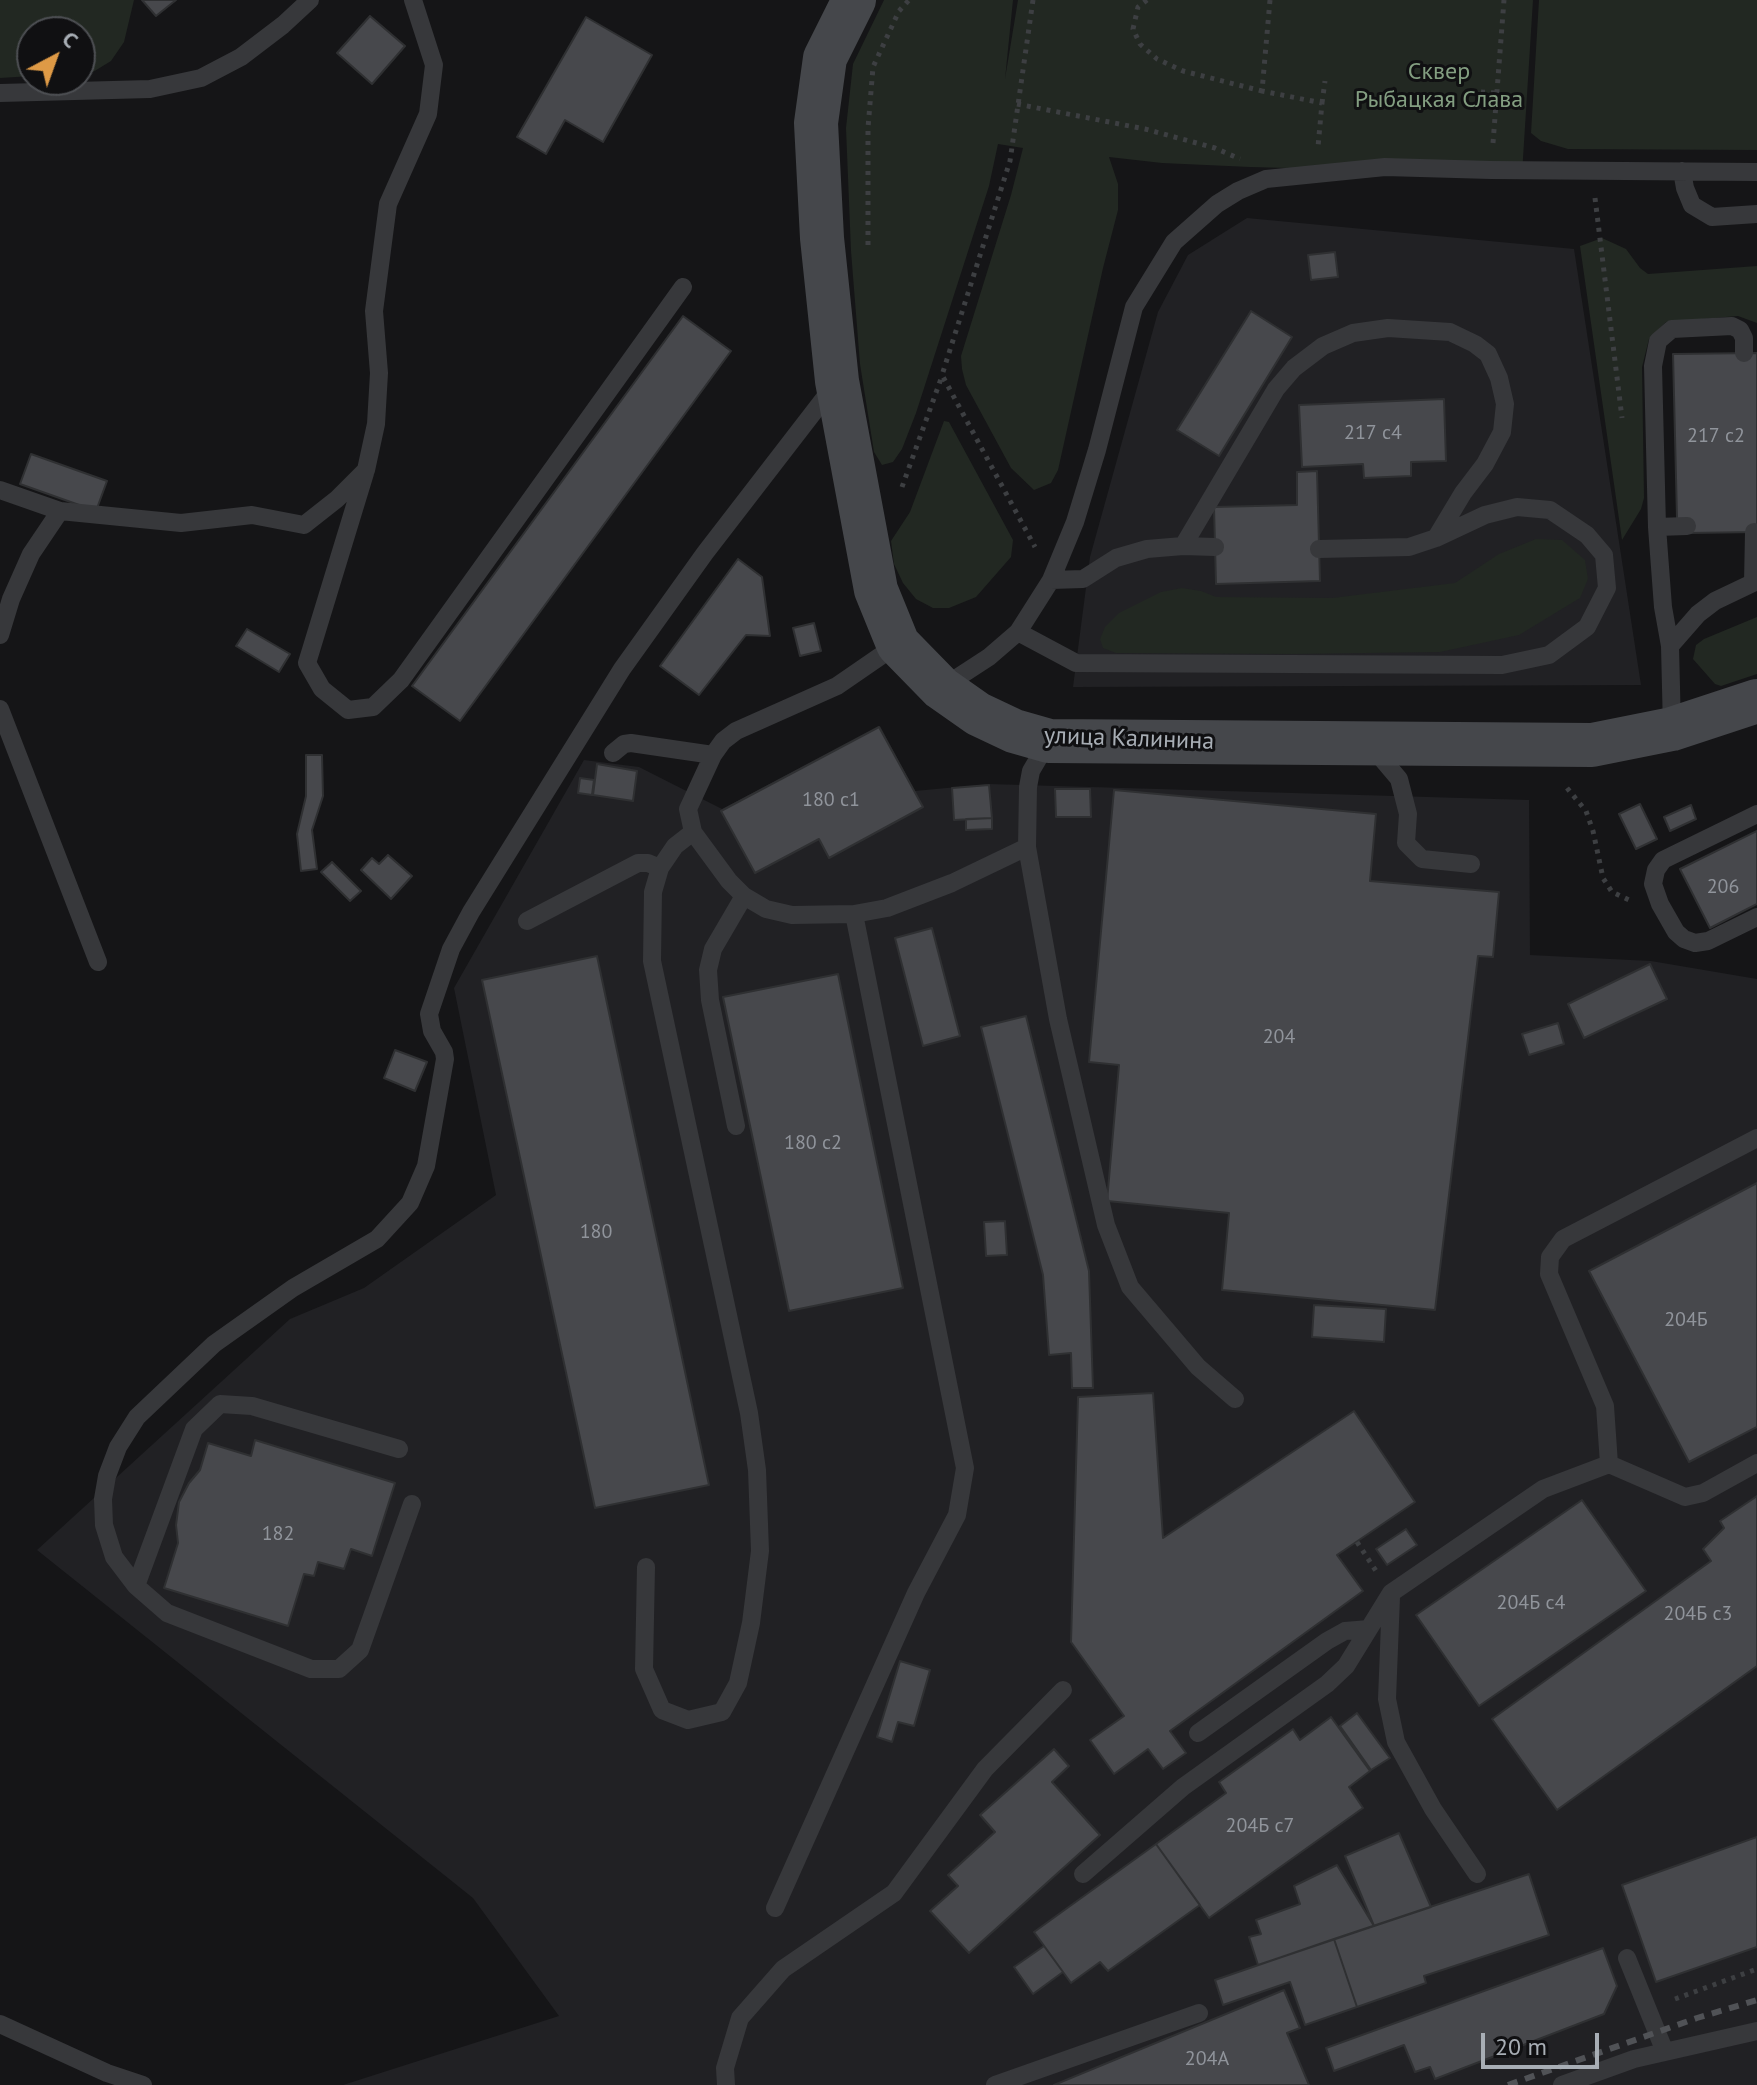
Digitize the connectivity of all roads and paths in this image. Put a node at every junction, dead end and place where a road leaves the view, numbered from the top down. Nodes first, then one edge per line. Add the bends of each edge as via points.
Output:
1 (310, 0) edge
2 (413, 0) edge
3 (854, 0) edge
4 (909, 0) edge
5 (1033, 0) edge
6 (1147, 0) edge
7 (1270, 0) edge
8 (1504, 0) edge
9 (1325, 81) dead end
10 (1262, 91) junction
11 (1481, 92) dead end
12 (0, 93) edge
13 (1497, 93) junction
14 (1322, 103) junction
15 (1017, 104) junction
16 (1320, 132) dead end
17 (1592, 169) junction
18 (1491, 170) junction
19 (1682, 171) junction
20 (1757, 172) edge
21 (1266, 179) junction
22 (1757, 214) edge
23 (869, 256) dead end
24 (683, 287) dead end
25 (1744, 353) dead end
26 (942, 375) junction
27 (837, 381) junction
28 (1624, 430) dead end
29 (366, 470) junction
30 (0, 490) edge
31 (60, 511) junction
32 (1687, 526) dead end
33 (1657, 527) junction
34 (865, 531) junction
35 (1754, 532) dead end
36 (1436, 538) junction
37 (1183, 546) junction
38 (1215, 547) dead end
39 (1319, 549) dead end
40 (1051, 580) junction
41 (1755, 582) edge
42 (1018, 632) junction
43 (0, 635) edge
44 (898, 644) junction
45 (1670, 646) junction
46 (941, 688) junction
47 (1757, 701) edge
48 (0, 709) edge
49 (1672, 729) junction
50 (1049, 741) junction
51 (1371, 744) junction
52 (613, 753) dead end
53 (713, 755) junction
54 (1561, 782) dead end
55 (1757, 814) edge
56 (693, 832) junction
57 (1027, 847) junction
58 (1471, 864) dead end
59 (660, 868) junction
60 (744, 896) junction
61 (1660, 904) junction
62 (854, 914) junction
63 (1757, 917) edge
64 (527, 921) dead end
65 (98, 962) dead end
66 (736, 1126) dead end
67 (1757, 1138) edge
68 (1235, 1399) dead end
69 (399, 1449) dead end
70 (1757, 1463) edge
71 (1609, 1464) junction
72 (412, 1504) dead end
73 (646, 1567) dead end
74 (136, 1586) junction
75 (1391, 1593) junction
76 (1369, 1629) junction
77 (1063, 1690) dead end
78 (1198, 1733) dead end
79 (1083, 1874) dead end
80 (1477, 1874) dead end
81 (775, 1908) dead end
82 (1627, 1958) dead end
83 (1757, 1969) edge
84 (1647, 2009) junction
85 (1199, 2013) dead end
86 (0, 2024) edge
87 (1757, 2031) edge
88 (1665, 2052) junction
89 (143, 2085) edge
90 (726, 2085) edge
91 (995, 2085) edge
92 (1562, 2085) edge

1 - 12 lane via 241,57 201,78 150,89
2 - 29 lane via 434,65 428,114 388,204 374,311 376,424
3 - 27 main road, улица Калинина via 825,58 816,123
4 - 23 path via 873,67
5 - 15 path
6 - 10 path via 1138,7 1133,29 1157,59
7 - 10 path
8 - 13 path
9 - 14 path
10 - 14 path
11 - 13 path
13 - 18 path
14 - 16 path
15 - 21 path via 1215,148
15 - 26 path via 1010,161
17 - 18 lane
17 - 19 lane
17 - 28 path
18 - 21 lane via 1385,167
19 - 20 lane
19 - 22 lane via 1692,205 1712,217
21 - 40 lane via 1217,204 1174,242 1134,307 1084,493
24 - 29 lane via 401,680 373,707 348,710 322,689 307,663
25 - 33 lane via 1744,338 1732,326 1672,329 1658,341 1653,366
26 - 34 path via 897,501
26 - 40 path
27 - 34 main road, улица Калинина
27 - 74 lane via 622,669 451,949 429,1014 445,1059 426,1166 410,1203 377,1239 293,1288 214,1344 137,1417 118,1447 107,1476 104,1525 114,1557
29 - 31 lane via 304,525 252,515 181,523
30 - 31 lane
31 - 43 lane via 31,554
32 - 33 lane
33 - 45 lane
34 - 44 main road, улица Калинина via 876,590
35 - 41 lane
36 - 37 lane via 1502,432 1505,404 1488,354 1475,344 1450,332 1388,328 1353,333 1323,346 1294,368 1268,401
36 - 39 lane via 1396,548
36 - 42 lane via 1517,507 1550,510 1587,535 1604,555 1607,588 1587,627 1549,655 1502,665 1076,663
37 - 38 lane
37 - 40 lane via 1116,558 1083,579
40 - 42 lane
41 - 45 lane via 1715,601
42 - 46 lane
44 - 46 main road, улица Калинина
44 - 53 lane via 837,686 736,731
45 - 49 lane
46 - 50 main road, улица Калинина via 978,714
47 - 49 main road, улица Калинина
48 - 65 lane
49 - 51 main road, улица Калинина via 1592,745
50 - 51 main road, улица Калинина
50 - 57 lane via 1031,771
51 - 58 lane via 1399,779 1408,814 1406,843 1422,859
52 - 53 lane via 631,743
53 - 56 lane via 688,809
54 - 61 path via 1586,811 1603,878 1612,892
55 - 61 lane via 1663,860 1653,879
56 - 59 lane
56 - 60 lane
57 - 62 lane via 939,888
57 - 68 lane via 1058,1019 1106,1225 1130,1287 1198,1367
59 - 64 lane via 638,863
59 - 73 lane via 653,892 652,961 749,1413 760,1509 751,1623 738,1683 722,1712 688,1720 662,1710 644,1669
60 - 62 lane via 792,915
60 - 66 lane via 713,949 708,970
61 - 63 lane via 1676,932 1695,943
62 - 81 lane via 965,1468 957,1515 916,1593
67 - 71 lane via 1563,1239 1550,1257 1549,1274 1605,1406
69 - 74 lane via 252,1406 220,1404 194,1429
70 - 71 lane via 1703,1493 1685,1497
71 - 75 lane via 1543,1489
72 - 74 lane via 360,1650 339,1669 311,1669 167,1613
75 - 76 lane
75 - 80 lane via 1387,1699 1396,1742
76 - 78 lane via 1345,1631 1327,1641
76 - 79 lane via 1346,1666 1327,1684 1183,1787
77 - 90 lane via 985,1769 894,1893 783,1969 740,2018 725,2068
82 - 84 lane
83 - 84 path
84 - 88 lane
85 - 91 lane
86 - 89 lane
87 - 88 lane
88 - 92 lane

